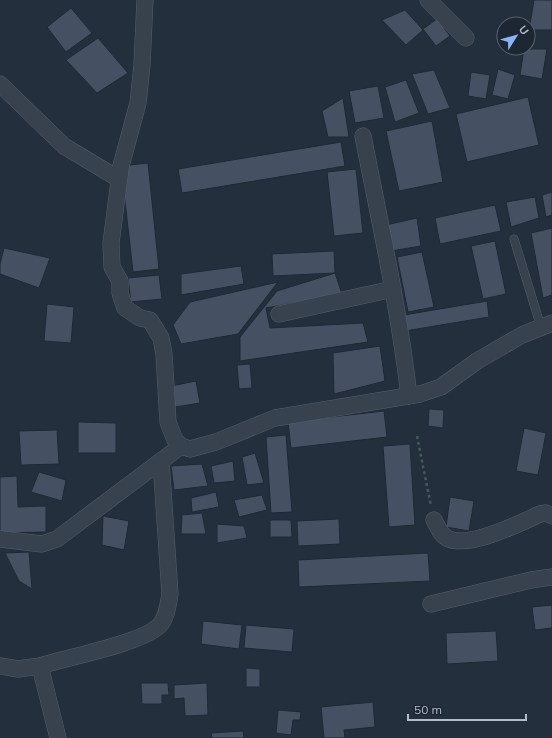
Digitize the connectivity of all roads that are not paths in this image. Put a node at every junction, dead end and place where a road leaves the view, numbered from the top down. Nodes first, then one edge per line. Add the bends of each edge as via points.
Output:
1 (145, 0) edge
2 (428, 0) edge
3 (466, 38) dead end
4 (0, 84) edge
5 (363, 136) dead end
6 (119, 179) junction
7 (514, 239) dead end
8 (393, 289) junction
9 (279, 314) dead end
10 (547, 325) edge
11 (408, 396) junction
12 (181, 446) junction
13 (160, 461) junction
14 (552, 516) edge
15 (434, 520) road end
16 (0, 539) edge
17 (552, 577) edge
18 (431, 604) dead end
19 (0, 666) edge
20 (40, 666) junction
21 (58, 738) edge

1 - 6 street via 138,103
2 - 3 street
4 - 6 street via 64,146
5 - 8 street
6 - 12 street via 111,243 112,267 120,281 120,293 125,308 140,318 150,320 161,338 168,422 174,440
7 - 10 lane
8 - 9 street
8 - 11 street
10 - 11 street via 522,335 477,361 441,387
11 - 12 street via 275,418 216,442 190,449
12 - 13 street
13 - 16 street via 58,539 42,544
13 - 20 street via 170,594 166,614 159,625 130,641
14 - 15 street via 540,514 499,533 463,541 445,537
17 - 18 street
19 - 20 street via 18,669
20 - 21 street

